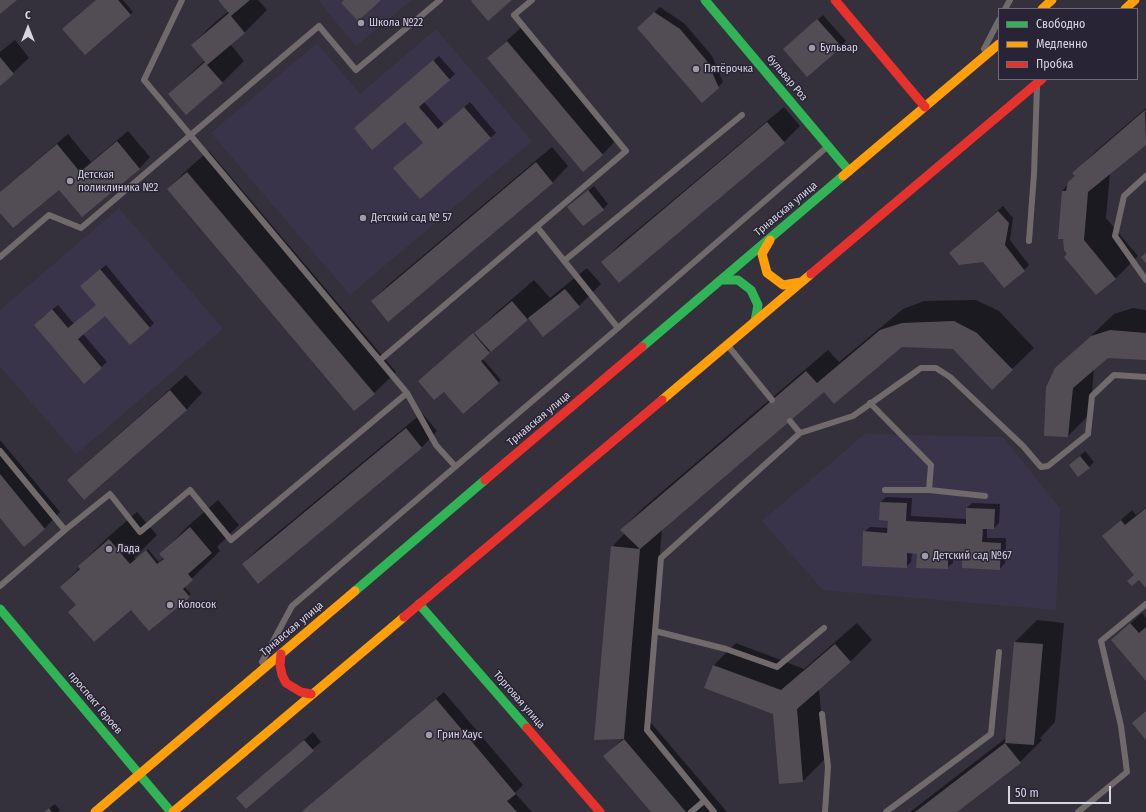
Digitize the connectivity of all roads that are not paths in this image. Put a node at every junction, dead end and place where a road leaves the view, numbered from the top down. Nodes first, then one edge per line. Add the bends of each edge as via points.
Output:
1 (182, 0) edge
2 (440, 0) edge
3 (532, 0) edge
4 (705, 0) edge
5 (835, 0) edge
6 (1052, 0) edge
7 (1135, 0) edge
8 (1043, 8) edge
9 (1126, 8) edge
10 (998, 22) edge
11 (998, 45) edge
12 (976, 63) junction
13 (1039, 81) edge
14 (925, 107) junction
15 (742, 115) dead end
16 (190, 136) junction
17 (828, 146) junction
18 (849, 171) junction
19 (1146, 176) edge
20 (537, 227) junction
21 (772, 237) junction
22 (1029, 241) dead end
23 (0, 257) edge
24 (564, 261) junction
25 (722, 280) junction
26 (1146, 280) edge
27 (801, 282) junction
28 (755, 321) junction
29 (618, 328) junction
30 (727, 345) junction
31 (380, 360) junction
32 (1146, 377) edge
33 (407, 394) junction
34 (772, 400) dead end
35 (870, 403) junction
36 (790, 421) dead end
37 (800, 433) junction
38 (0, 451) edge
39 (455, 466) junction
40 (885, 490) dead end
41 (929, 490) junction
42 (985, 496) dead end
43 (65, 530) junction
44 (0, 586) edge
45 (419, 604) junction
46 (1146, 604) edge
47 (0, 610) edge
48 (824, 628) dead end
49 (655, 631) junction
50 (999, 652) dead end
51 (281, 654) junction
52 (255, 676) junction
53 (311, 694) junction
54 (822, 714) dead end
55 (140, 774) junction
56 (704, 801) junction
57 (95, 812) edge
58 (172, 812) edge
59 (600, 812) edge
60 (691, 812) edge
61 (714, 812) edge
62 (825, 812) edge
63 (886, 812) edge
64 (1078, 812) edge

1 - 16 lane via 144,80
2 - 16 lane via 356,70 320,26
3 - 20 lane via 514,15 626,151
4 - 17 main road, бульвар Роз
5 - 14 main road
6 - 8 main road
7 - 9 main road
10 - 12 lane
11 - 12 main road, Трнавская улица
12 - 14 main road, Трнавская улица
13 - 22 lane
13 - 27 main road
14 - 18 main road, Трнавская улица
15 - 24 lane
16 - 23 lane via 81,228 49,215
16 - 31 lane
17 - 18 main road, бульвар Роз
17 - 29 lane
18 - 21 main road, Трнавская улица
19 - 26 lane via 1124,196 1115,236
20 - 24 lane
20 - 31 lane
21 - 25 main road, Трнавская улица
21 - 27 main road via 762,254 766,273 783,285
24 - 29 lane
25 - 28 main road via 738,280 751,290 758,305
25 - 51 main road, Трнавская улица
27 - 28 main road
28 - 30 main road
29 - 39 lane
30 - 34 lane
30 - 45 main road
31 - 33 lane
32 - 35 lane via 1114,375 1092,396 1088,434 1048,466 1041,467 1023,446 950,377 936,368 921,368
33 - 39 lane via 436,445
33 - 43 lane via 231,540 190,490 140,532 110,494
35 - 37 lane via 853,416
35 - 41 lane via 931,465
36 - 37 lane
37 - 49 lane via 661,558
38 - 43 lane
39 - 52 lane via 292,606
40 - 41 lane
41 - 42 lane
43 - 44 lane
45 - 53 main road
45 - 59 main road, Торговая улица
46 - 64 lane via 1102,641 1121,726 1127,772
47 - 55 main road, проспект Героев
48 - 49 lane via 777,667 726,649
49 - 56 lane via 647,730
50 - 63 lane via 991,734
51 - 52 main road, Трнавская улица
51 - 53 main road via 280,665 286,682 301,692
52 - 55 main road, Трнавская улица
53 - 58 main road
54 - 62 lane via 828,767
55 - 57 main road, Трнавская улица
55 - 58 main road, проспект Героев
56 - 60 lane
56 - 61 lane

